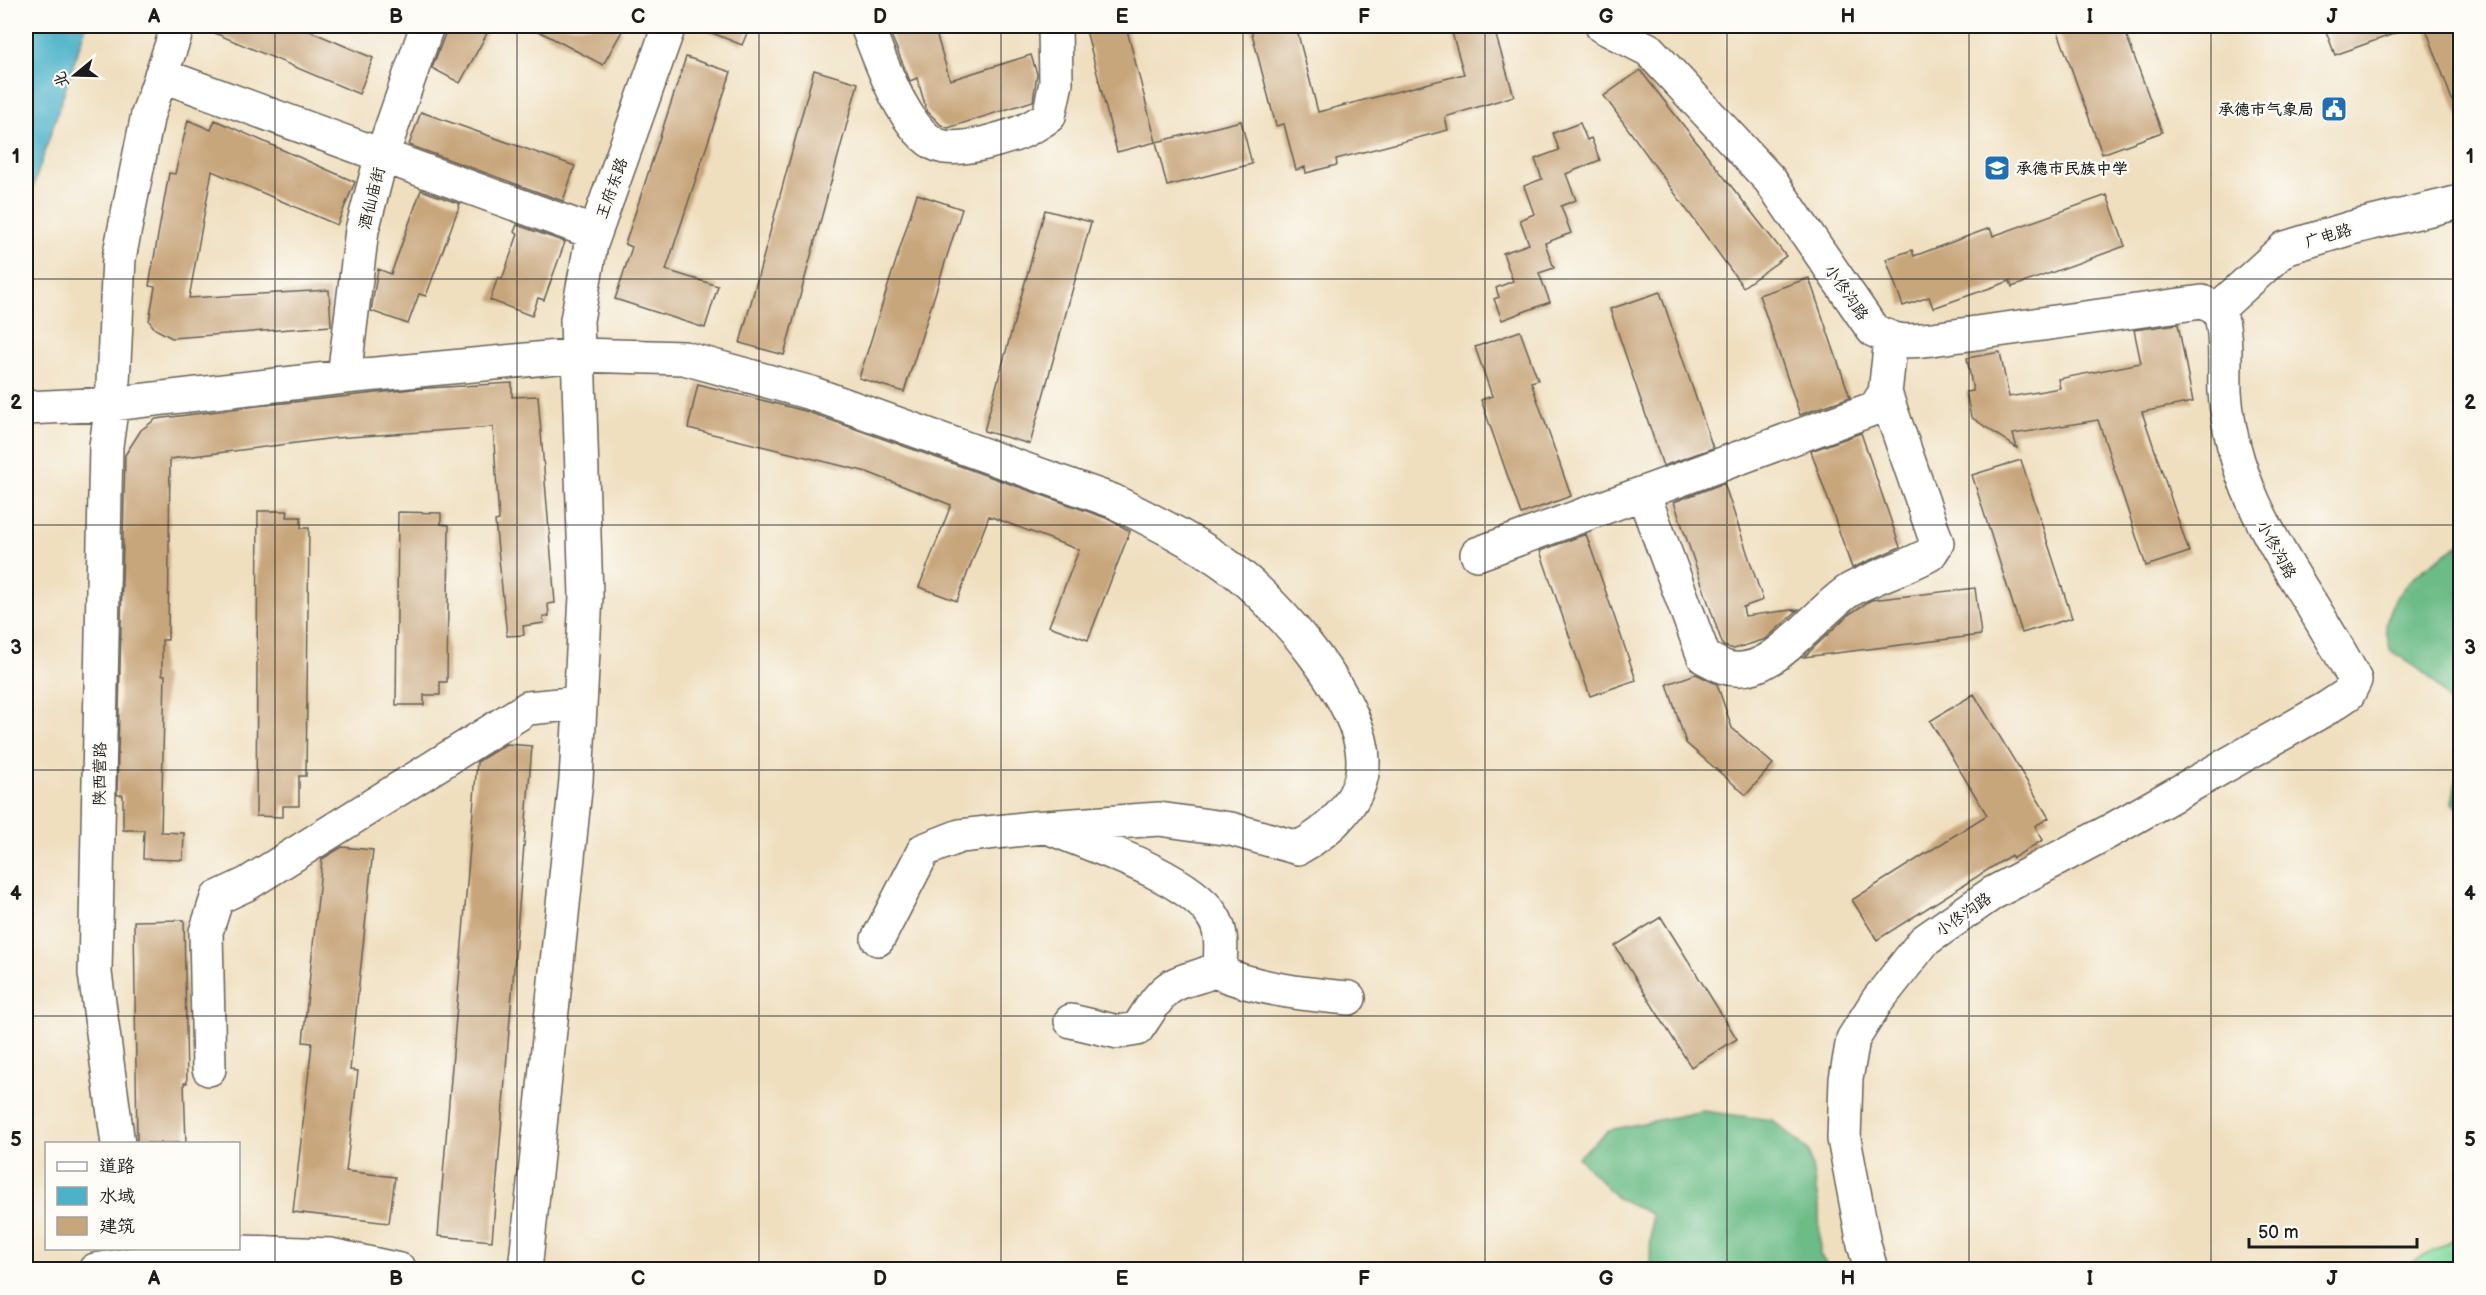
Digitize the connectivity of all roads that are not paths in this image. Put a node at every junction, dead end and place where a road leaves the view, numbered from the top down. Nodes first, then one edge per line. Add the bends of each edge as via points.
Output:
1 (178, 26) edge
2 (427, 26) edge
3 (669, 26) edge
4 (867, 26) edge
5 (1055, 26) edge
6 (1602, 26) edge
7 (161, 75) junction
8 (382, 155) junction
9 (2460, 202) edge
10 (595, 233) junction
11 (2217, 310) junction
12 (1891, 339) junction
13 (579, 355) junction
14 (344, 377) junction
15 (1886, 393) junction
16 (112, 404) junction
17 (26, 408) edge
18 (1643, 493) junction
19 (1477, 554) dead end
20 (580, 703) junction
21 (1045, 827) junction
22 (878, 939) dead end
23 (1214, 971) junction
24 (1349, 998) dead end
25 (1071, 1020) dead end
26 (209, 1069) dead end
27 (118, 1142) edge
28 (134, 1256) edge
29 (95, 1269) edge
30 (400, 1269) edge
31 (525, 1269) edge
32 (1871, 1269) edge

1 - 7 street, 陕西营路
2 - 8 street, 酒仙庙街
3 - 10 street, 王府东路
4 - 5 street via 904,110 916,129 942,147 973,146 1024,133 1049,116 1056,83
6 - 12 street, 小佟沟路 via 1649,50 1706,110 1770,180 1873,330
7 - 8 street
7 - 16 street, 陕西营路 via 148,114 119,258
8 - 10 street
8 - 14 street, 酒仙庙街 via 362,230
9 - 11 street, 广电路 via 2285,248
10 - 13 street, 王府东路 via 577,320
11 - 12 street via 2202,302 1932,339
11 - 32 street, 小佟沟路 via 2225,330 2227,419 2255,509 2355,680 2348,694 2327,708 1993,893 1924,941 1853,1039 1846,1079 1844,1139
12 - 15 street
13 - 14 street
13 - 20 street, 王府东路 via 586,596
13 - 21 street via 684,358 707,364 811,393 1113,501 1232,569 1273,605 1325,670 1357,727 1364,762 1352,802 1317,838 1298,848 1231,829 1159,819
14 - 16 street
15 - 18 street via 1875,408
15 - 18 street via 1937,543 1930,554 1850,590 1770,660 1748,668 1726,668 1704,657
16 - 17 street
16 - 27 street, 陕西营路 via 106,446 95,973
18 - 19 street
20 - 26 street via 528,708 257,878 218,898 206,932
20 - 31 street, 王府东路 via 576,780
21 - 22 street via 960,836 924,850
21 - 23 street via 1150,871 1198,898 1213,916 1222,937 1220,964
23 - 24 street via 1233,980 1288,993
23 - 25 street via 1167,988 1137,1029 1118,1032
28 - 29 street
28 - 30 street via 214,1251 331,1256

